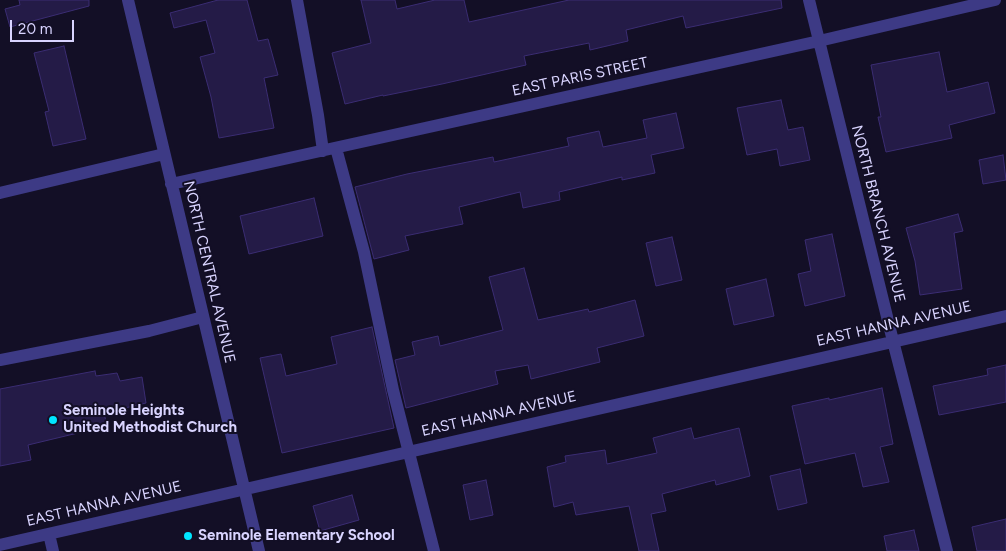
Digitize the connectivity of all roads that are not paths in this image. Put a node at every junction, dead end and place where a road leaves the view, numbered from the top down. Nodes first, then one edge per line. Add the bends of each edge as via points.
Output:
1 (128, 0) edge
2 (297, 0) edge
3 (809, 0) edge
4 (995, 0) edge
5 (970, 3) edge
6 (819, 41) junction
7 (336, 148) junction
8 (323, 151) junction
9 (164, 154) junction
10 (171, 184) junction
11 (0, 193) edge
12 (1006, 316) edge
13 (203, 317) junction
14 (893, 341) junction
15 (0, 360) edge
16 (409, 452) junction
17 (244, 489) junction
18 (49, 534) junction
19 (0, 545) edge
20 (53, 551) edge
21 (259, 551) edge
22 (434, 551) edge
23 (947, 551) edge

1 - 9 street, NORTH CENTRAL AVENUE
2 - 8 street
3 - 6 street, NORTH BRANCH AVENUE
4 - 5 street, EAST PARIS STREET
5 - 6 street, EAST PARIS STREET
6 - 7 street, EAST PARIS STREET
6 - 14 street, NORTH BRANCH AVENUE
7 - 8 street, EAST PARIS STREET
7 - 16 street via 364,252 377,323
8 - 10 street, EAST PARIS STREET
9 - 10 street, NORTH CENTRAL AVENUE
9 - 11 street
10 - 13 street, NORTH CENTRAL AVENUE
12 - 14 street, EAST HANNA AVENUE
13 - 15 street via 149,331
13 - 17 street, NORTH CENTRAL AVENUE
14 - 16 street, EAST HANNA AVENUE
14 - 23 street, NORTH BRANCH AVENUE
16 - 17 street, EAST HANNA AVENUE
16 - 22 street
17 - 18 street, EAST HANNA AVENUE
17 - 21 street, NORTH CENTRAL AVENUE
18 - 19 street, EAST HANNA AVENUE
18 - 20 street

